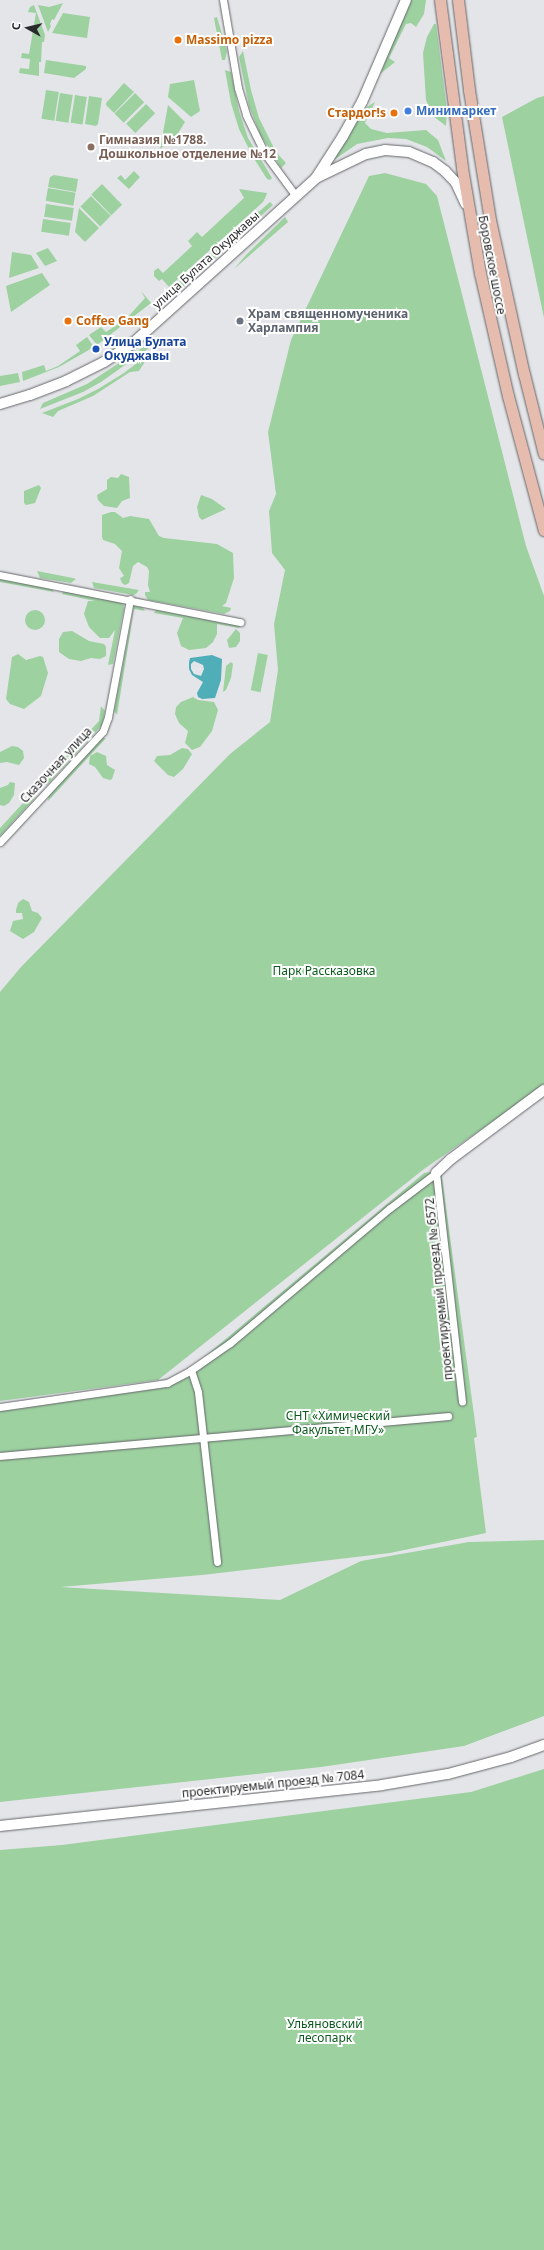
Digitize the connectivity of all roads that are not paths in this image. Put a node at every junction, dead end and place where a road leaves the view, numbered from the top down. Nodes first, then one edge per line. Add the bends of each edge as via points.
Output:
1 (222, 0) edge
2 (406, 0) edge
3 (440, 0) edge
4 (458, 0) edge
5 (316, 178) junction
6 (296, 196) junction
7 (468, 207) junction
8 (0, 404) edge
9 (544, 454) edge
10 (544, 530) edge
11 (0, 575) edge
12 (130, 599) junction
13 (240, 622) dead end
14 (0, 842) edge
15 (544, 1090) edge
16 (436, 1173) junction
17 (191, 1370) junction
18 (462, 1402) dead end
19 (0, 1407) edge
20 (448, 1416) dead end
21 (203, 1439) junction
22 (0, 1456) edge
23 (217, 1562) dead end
24 (544, 1745) edge
25 (0, 1826) edge

1 - 6 street via 238,88 246,115 265,154
2 - 5 street via 362,102
3 - 7 main road, Боровское шоссе
4 - 9 main road, Боровское шоссе via 469,90 490,220
5 - 6 street, улица Булата Окуджавы
5 - 7 street via 366,154 385,150 409,152 433,162 445,171 456,183
6 - 8 street, улица Булата Окуджавы via 132,343 104,362 66,381
7 - 10 main road, Боровское шоссе via 487,308 506,389
11 - 12 street
12 - 13 street
12 - 14 street, Сказочная улица via 108,717 103,730
15 - 16 street
16 - 17 street via 390,1208 230,1343
16 - 18 street, проектируемый проезд № 6572
17 - 19 street via 167,1383
17 - 21 street via 198,1392
20 - 21 street
21 - 22 street
21 - 23 street
24 - 25 street, проектируемый проезд № 7084 via 448,1774 382,1785

